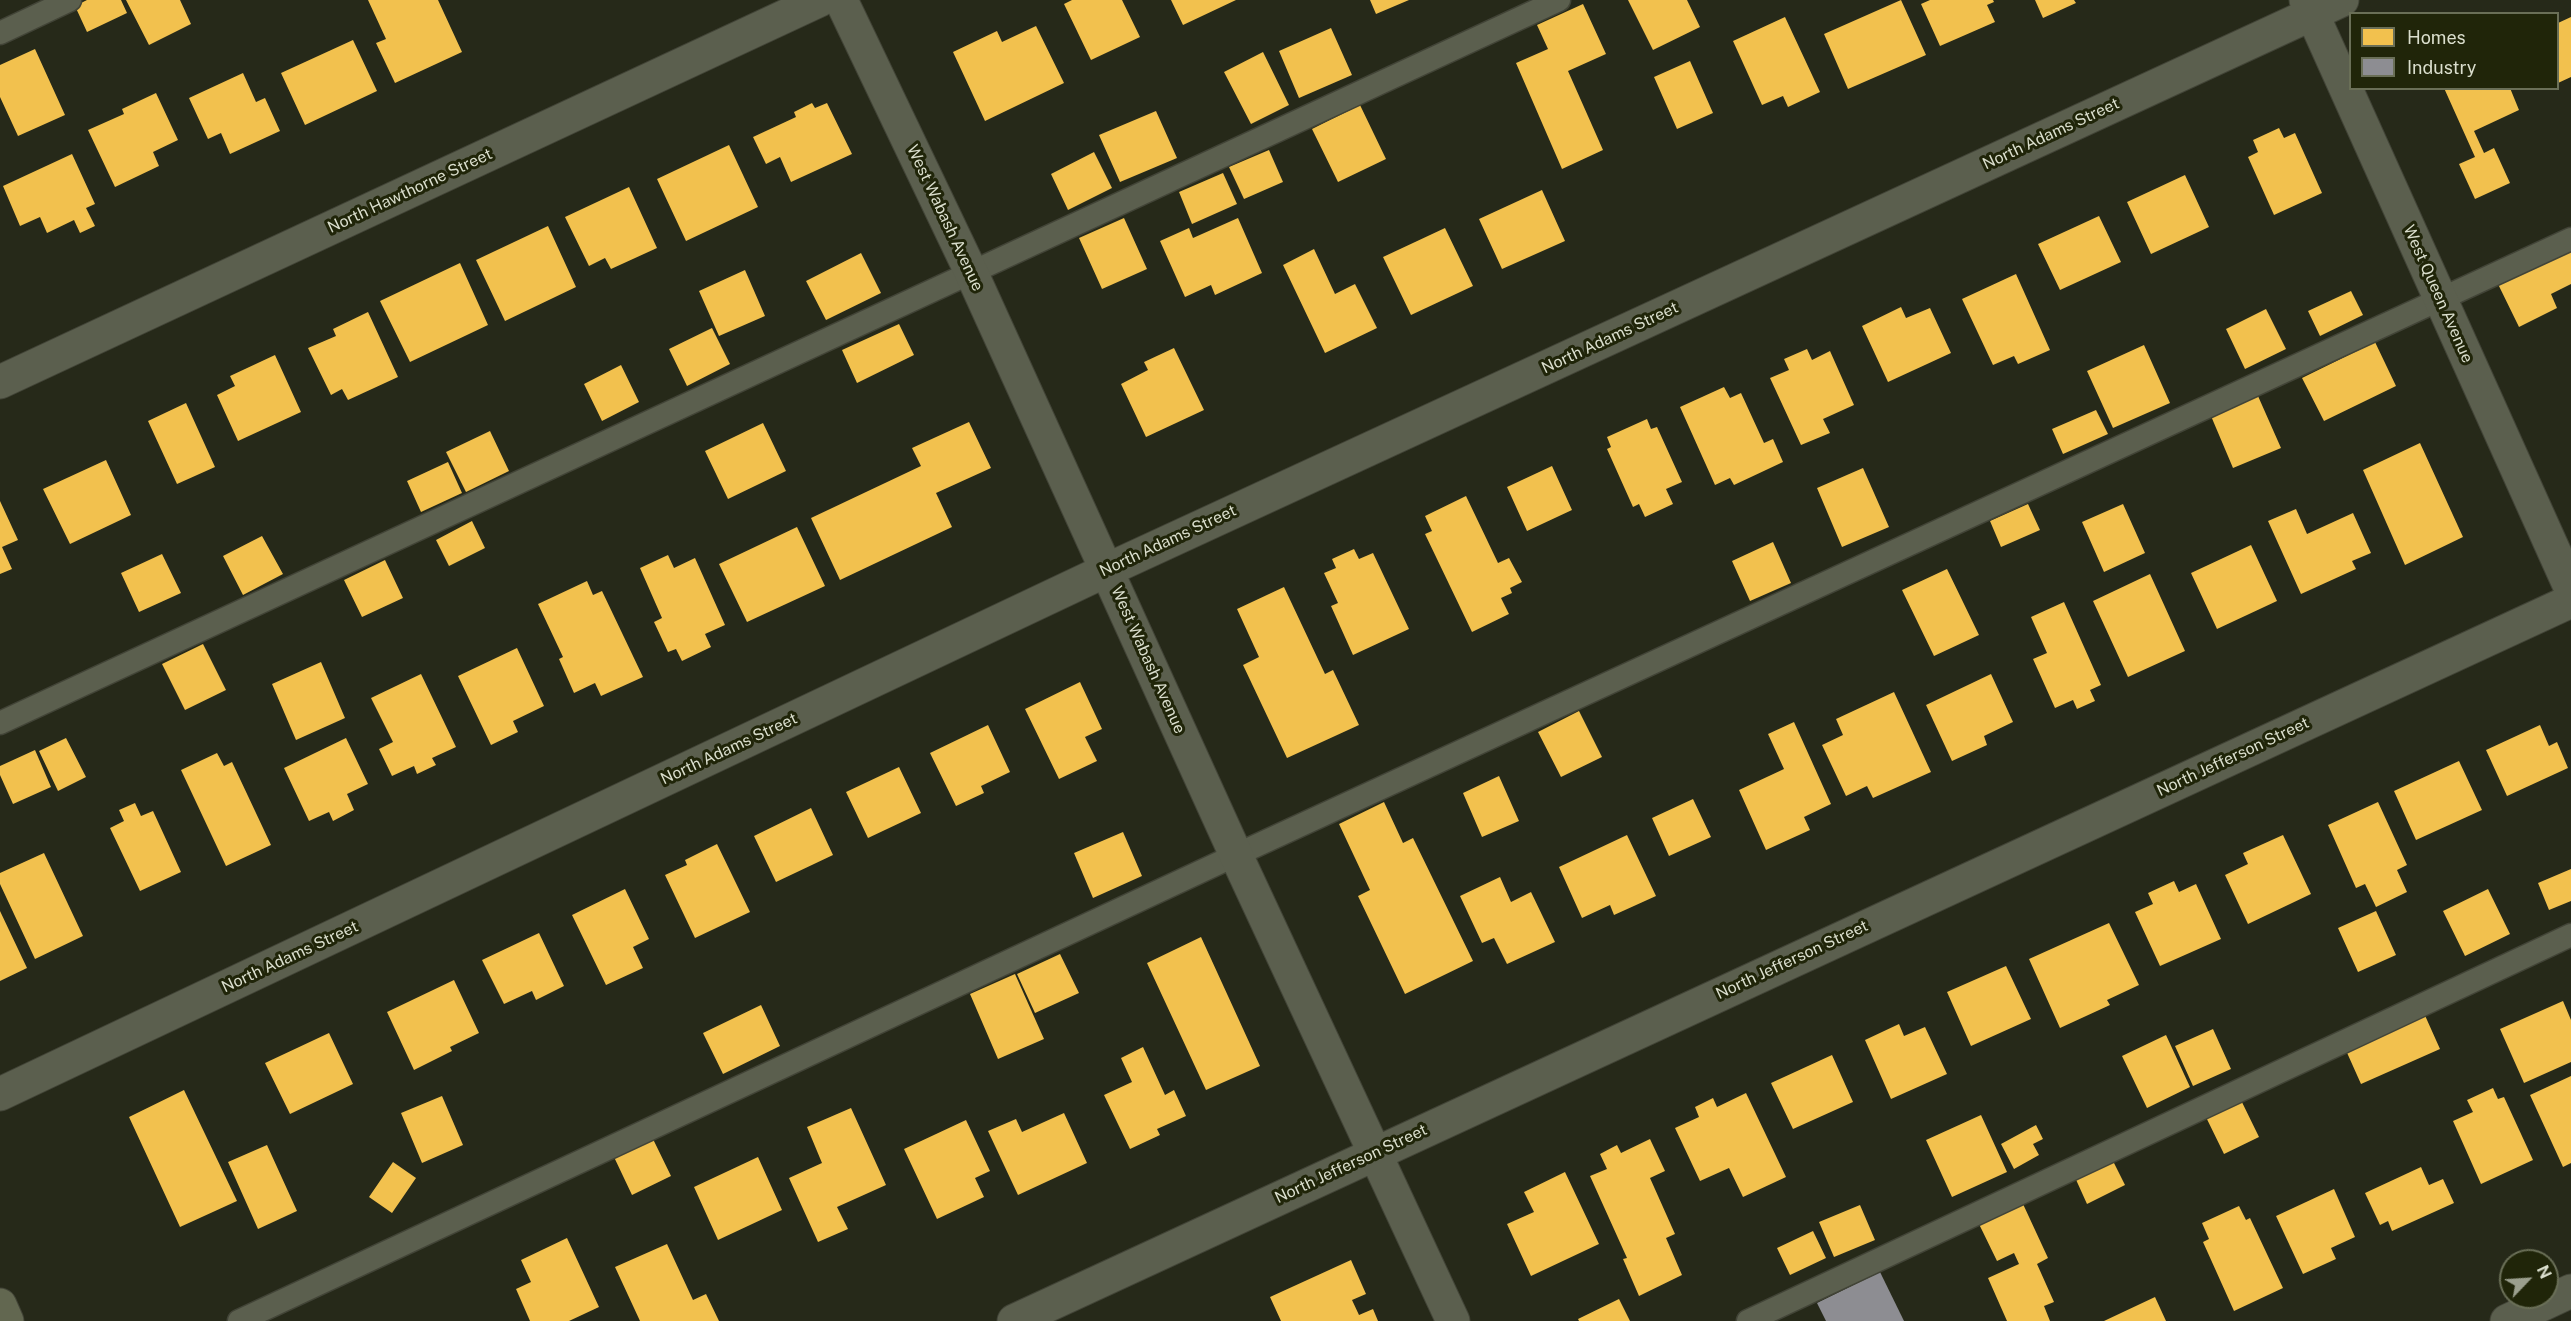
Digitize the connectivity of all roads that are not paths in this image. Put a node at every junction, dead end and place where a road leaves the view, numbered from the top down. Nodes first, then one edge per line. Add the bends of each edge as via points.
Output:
1 (70, 0) edge
2 (820, 0) edge
3 (842, 0) edge
4 (1559, 0) edge
5 (2342, 0) edge
6 (2309, 7) edge
7 (0, 33) edge
8 (2571, 239) edge
9 (971, 272) junction
10 (2441, 299) junction
11 (0, 381) edge
12 (1107, 570) junction
13 (2571, 589) edge
14 (2571, 601) edge
15 (0, 723) edge
16 (1236, 855) junction
17 (2571, 935) edge
18 (0, 1094) edge
19 (1374, 1153) junction
20 (2571, 1291) edge
21 (0, 1305) edge
22 (7, 1321) edge
23 (239, 1321) edge
24 (1014, 1321) edge
25 (1453, 1321) edge
26 (1748, 1321) edge
27 (2507, 1321) edge

1 - 7 lane
2 - 11 street, North Hawthorne Street
3 - 9 street, West Wabash Avenue
4 - 9 lane
5 - 6 street, North Adams Street
6 - 10 street, West Queen Avenue
6 - 12 street, North Adams Street
8 - 10 lane
9 - 12 street, West Wabash Avenue
9 - 15 lane
10 - 13 street, West Queen Avenue
10 - 16 lane
12 - 16 street, West Wabash Avenue
12 - 18 street, North Adams Street
14 - 19 street, North Jefferson Street
16 - 19 street, West Wabash Avenue
16 - 23 lane
17 - 26 lane
19 - 24 street, North Jefferson Street
19 - 25 street, West Wabash Avenue
20 - 27 street
21 - 22 main road

